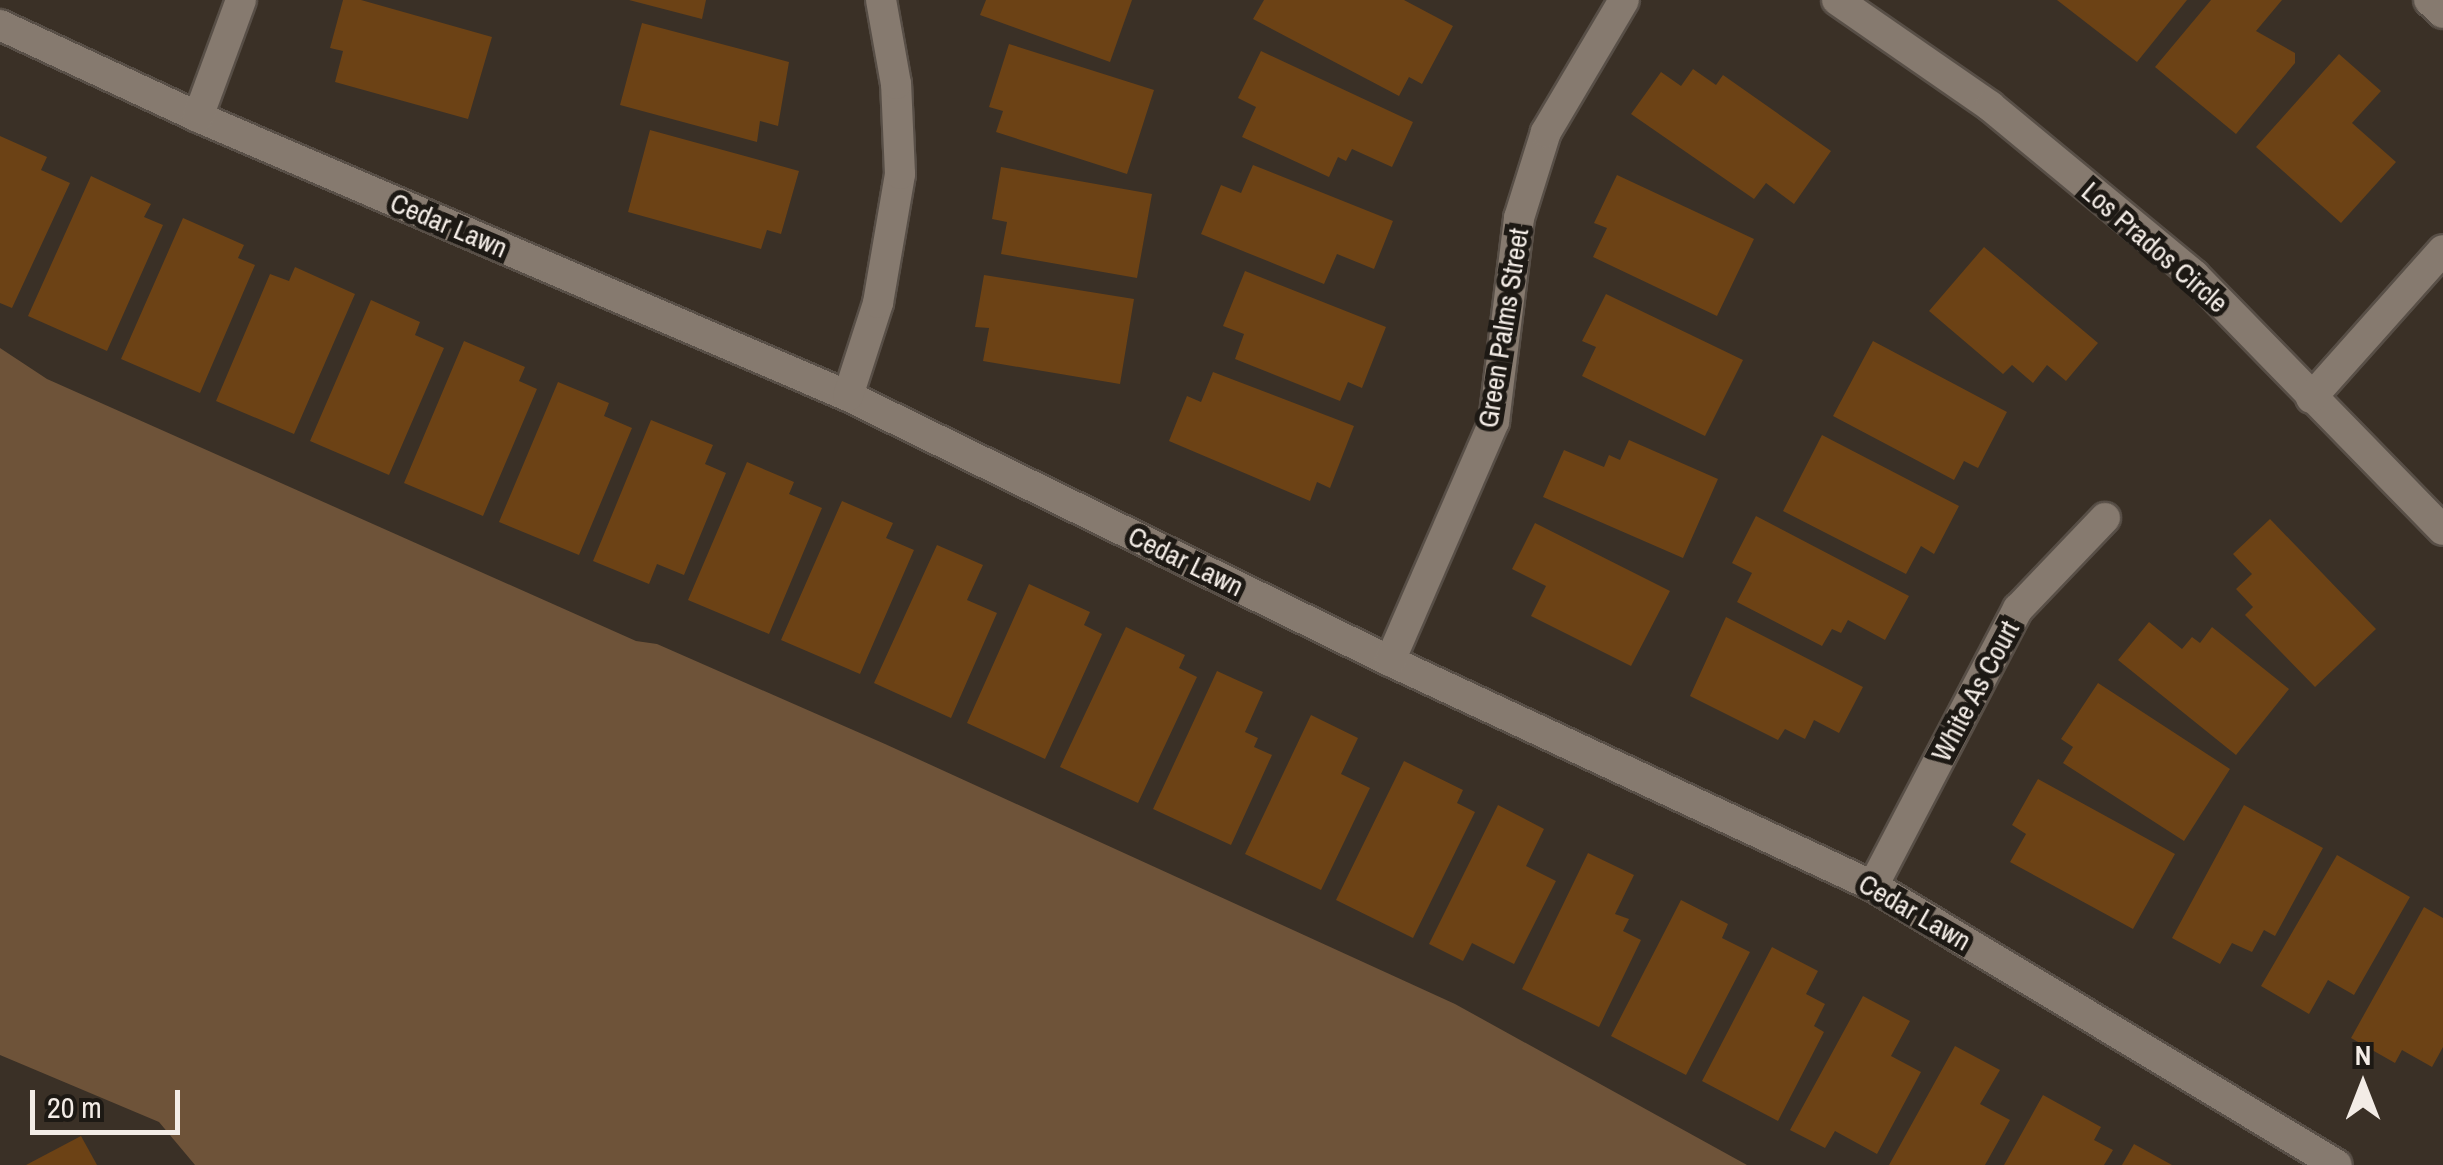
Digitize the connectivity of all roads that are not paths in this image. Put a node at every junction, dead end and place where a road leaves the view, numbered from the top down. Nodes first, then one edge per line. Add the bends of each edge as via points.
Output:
1 (240, 0) edge
2 (881, 0) edge
3 (1624, 0) edge
4 (1836, 0) edge
5 (2429, 0) edge
6 (2443, 14) edge
7 (0, 25) edge
8 (198, 117) junction
9 (2443, 250) edge
10 (848, 396) junction
11 (2311, 398) junction
12 (2105, 518) dead end
13 (2443, 530) edge
14 (1390, 661) junction
15 (1873, 886) junction
16 (2337, 1165) edge

1 - 8 street
2 - 10 street via 896,84 900,174 878,303
3 - 14 street, Green Palms Street via 1546,132 1519,218 1494,422
4 - 11 street, Los Prados Circle via 1990,106 2180,263
5 - 6 street
7 - 8 street, Cedar Lawn
8 - 10 street, Cedar Lawn
9 - 11 street
10 - 14 street, Cedar Lawn
11 - 13 street, Los Prados Circle
12 - 15 street, White As Court via 2018,609
14 - 15 street, Cedar Lawn
15 - 16 street, Cedar Lawn

